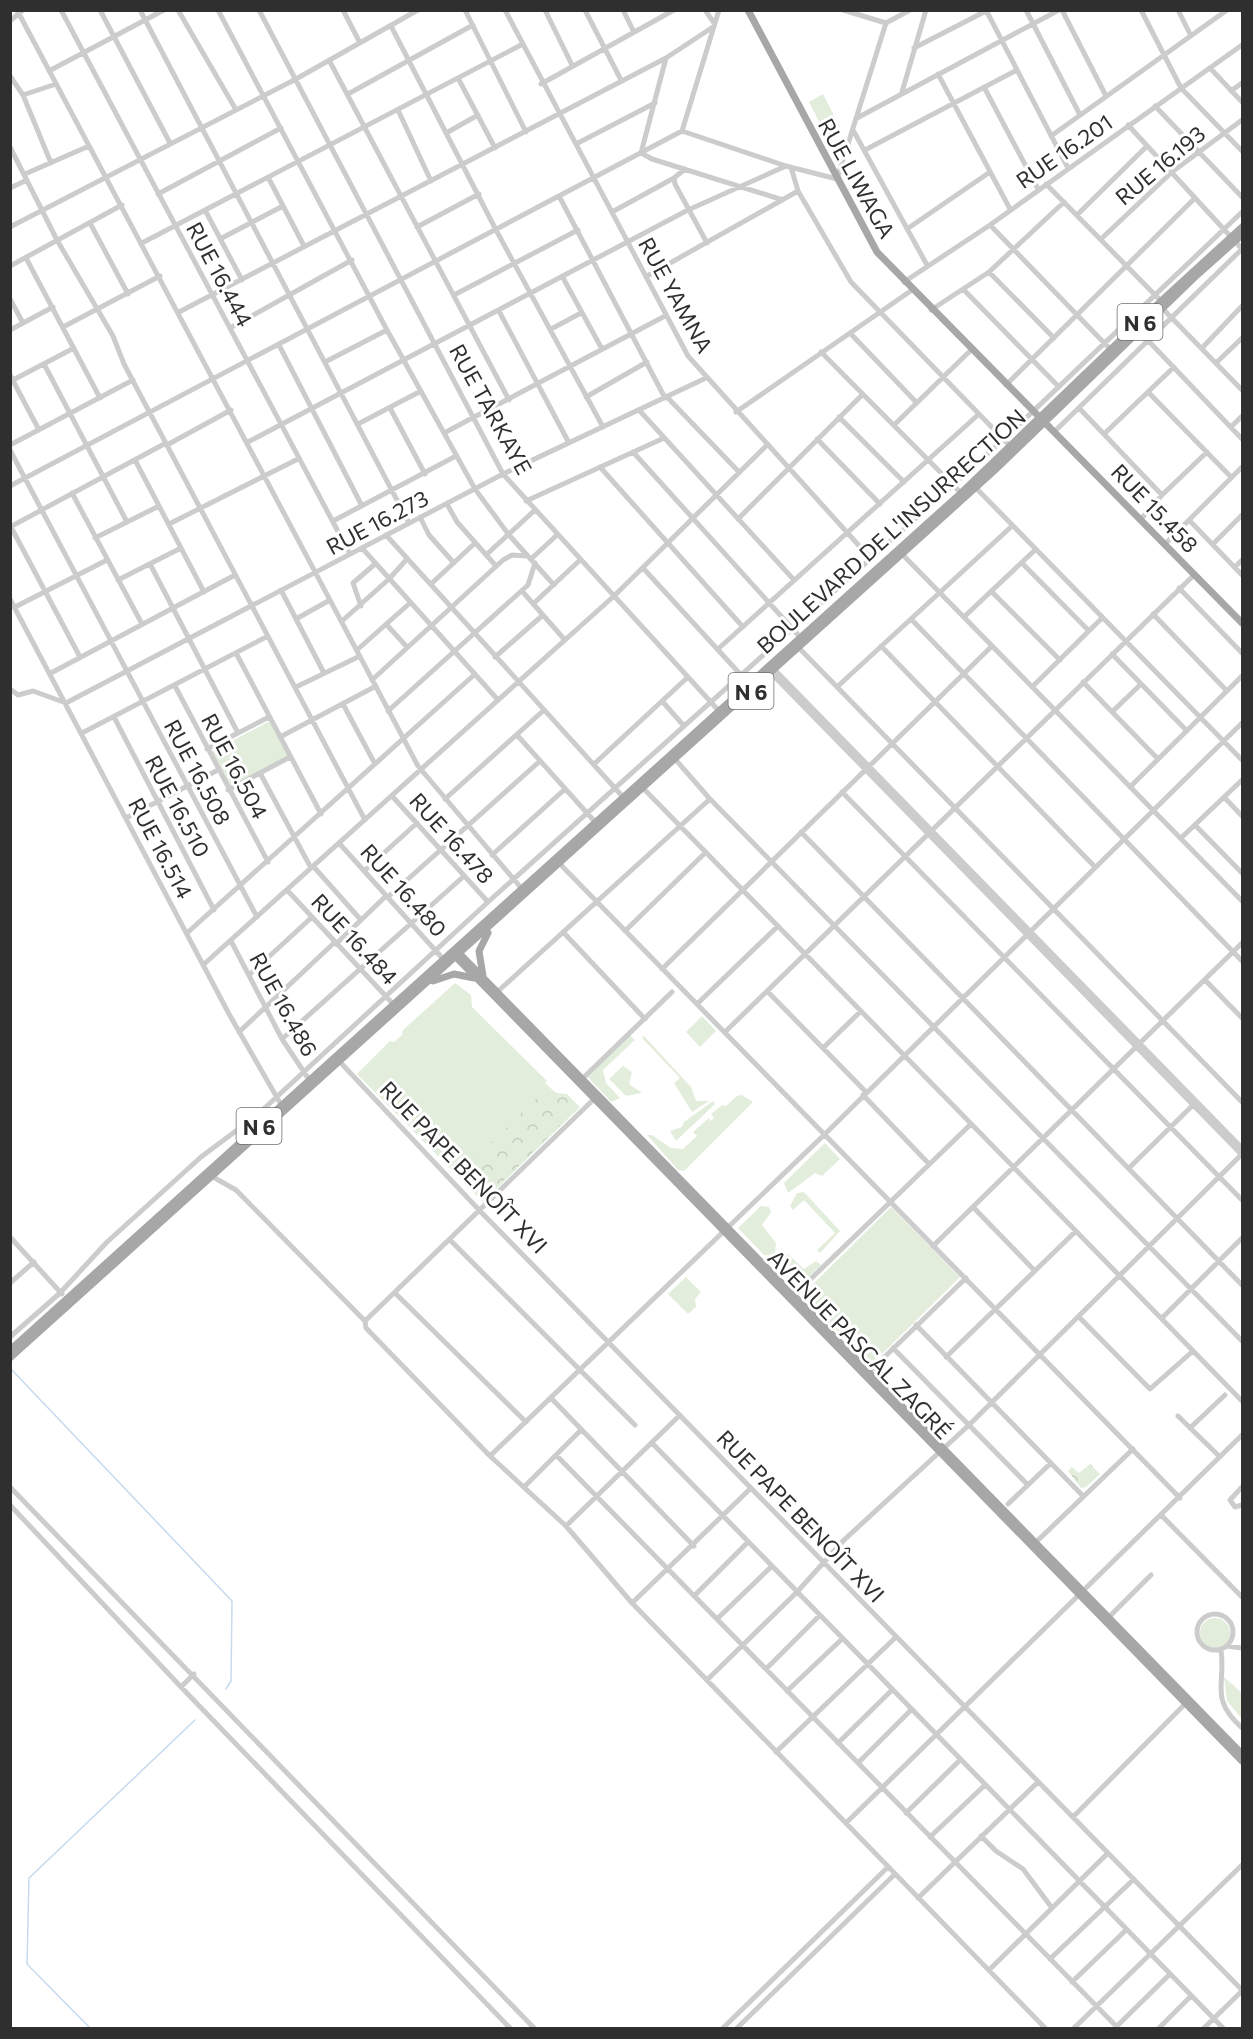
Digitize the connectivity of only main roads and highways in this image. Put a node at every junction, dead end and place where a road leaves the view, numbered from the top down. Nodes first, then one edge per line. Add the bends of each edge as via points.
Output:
1 (748, 10) edge
2 (1242, 227) edge
3 (1242, 235) edge
4 (1234, 239) junction
5 (1162, 305) junction
6 (1043, 421) junction
7 (899, 551) junction
8 (1242, 623) edge
9 (771, 669) junction
10 (640, 786) junction
11 (557, 862) junction
12 (492, 926) junction
13 (456, 954) junction
14 (483, 981) junction
15 (428, 983) junction
16 (397, 1008) junction
17 (580, 1081) junction
18 (284, 1109) junction
19 (725, 1228) junction
20 (68, 1302) junction
21 (10, 1350) edge
22 (10, 1358) edge
23 (1107, 1619) junction
24 (1242, 1754) edge
25 (1242, 1761) edge

1 - 6 main road, RUE LIWAGA via 873,248
2 - 4 main road, BOULEVARD DE L'INSURRECTION / N 6
3 - 4 main road, BOULEVARD DE L'INSURRECTION / N 6
4 - 5 main road, BOULEVARD DE L'INSURRECTION / N 6
4 - 5 main road, BOULEVARD DE L'INSURRECTION / N 6
5 - 6 main road, BOULEVARD DE L'INSURRECTION / N 6
5 - 6 main road, BOULEVARD DE L'INSURRECTION / N 6 via 1111,350
6 - 7 main road, BOULEVARD DE L'INSURRECTION / N 6
6 - 7 main road, BOULEVARD DE L'INSURRECTION / N 6 via 975,488
6 - 8 main road, RUE 15.458
7 - 9 main road, BOULEVARD DE L'INSURRECTION / N 6 via 799,648
7 - 9 main road, BOULEVARD DE L'INSURRECTION / N 6 via 800,637
9 - 10 main road, BOULEVARD DE L'INSURRECTION / N 6 via 719,711
9 - 10 main road, BOULEVARD DE L'INSURRECTION / N 6 via 675,759
10 - 11 main road, BOULEVARD DE L'INSURRECTION / N 6
10 - 11 main road, BOULEVARD DE L'INSURRECTION / N 6 via 623,797
11 - 12 main road, BOULEVARD DE L'INSURRECTION / N 6
11 - 13 main road, BOULEVARD DE L'INSURRECTION / N 6 via 522,889
12 - 13 main road, BOULEVARD DE L'INSURRECTION / N 6
12 - 14 main road via 478,951
13 - 14 main road, AVENUE PASCAL ZAGRÉ
13 - 15 main road, N 6
13 - 16 main road, N 6 via 444,960
14 - 15 main road via 459,973
14 - 17 main road, AVENUE PASCAL ZAGRÉ
15 - 16 main road, N 6
16 - 18 main road, N 6
16 - 18 main road, N 6 via 310,1081
17 - 19 main road, AVENUE PASCAL ZAGRÉ
17 - 19 main road, AVENUE PASCAL ZAGRÉ
18 - 20 main road, N 6
18 - 20 main road, N 6 via 213,1177
19 - 23 main road, AVENUE PASCAL ZAGRÉ
20 - 21 main road, N 6
20 - 22 main road, N 6
23 - 24 main road, AVENUE PASCAL ZAGRÉ
23 - 25 main road, AVENUE PASCAL ZAGRÉ

